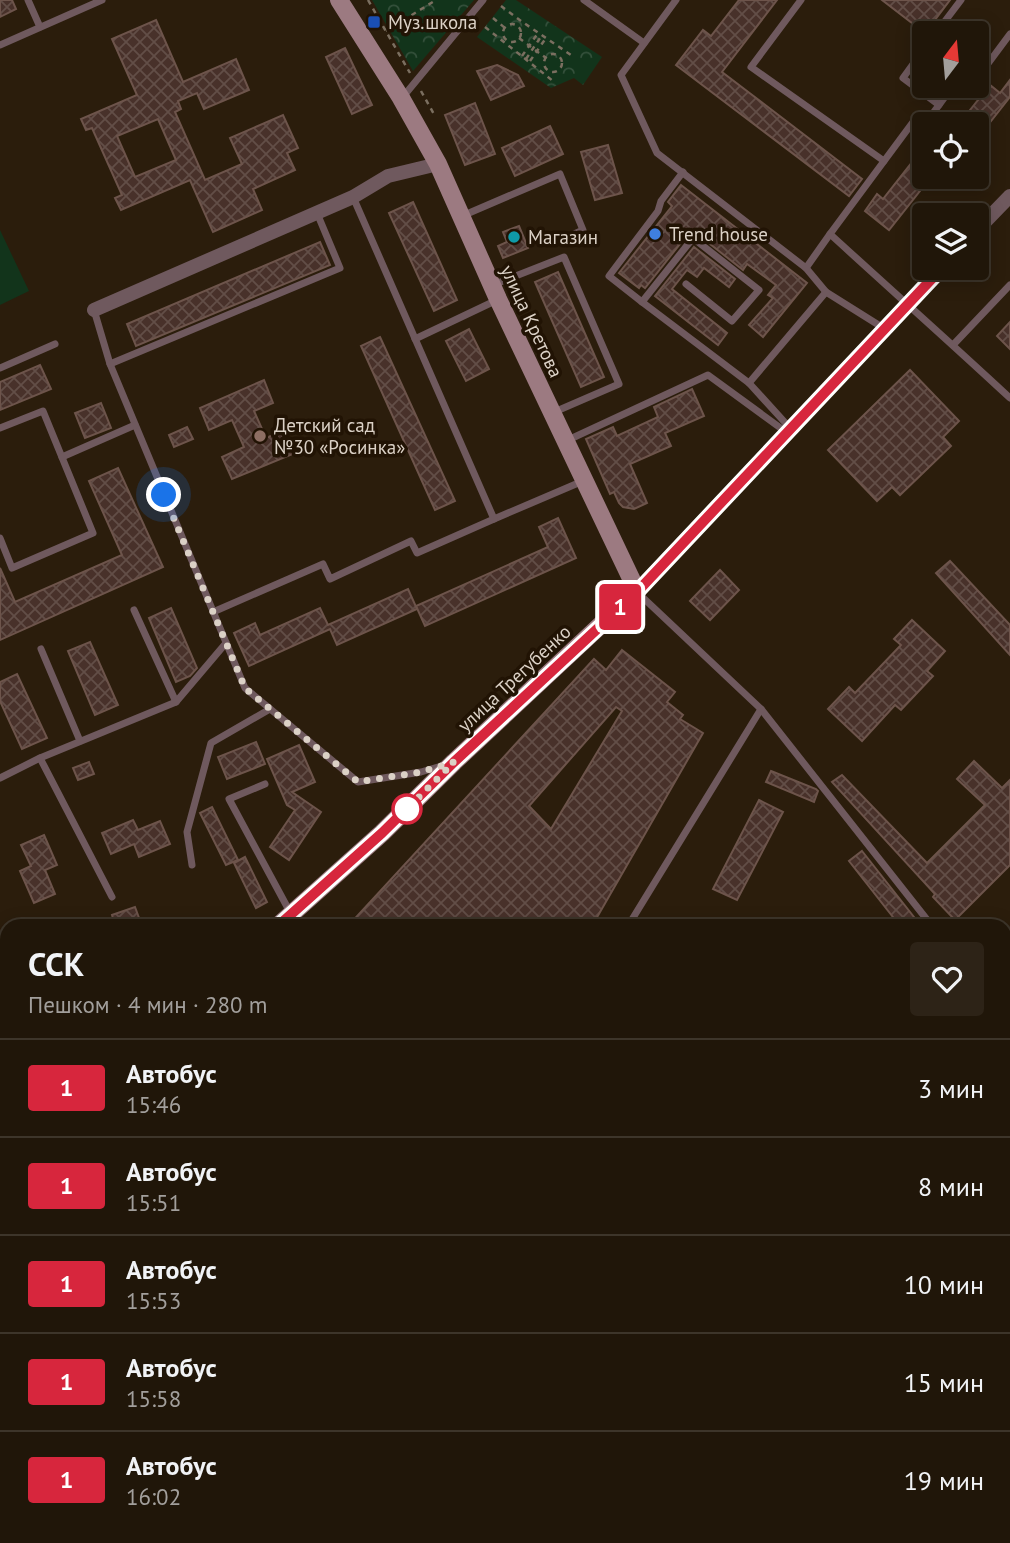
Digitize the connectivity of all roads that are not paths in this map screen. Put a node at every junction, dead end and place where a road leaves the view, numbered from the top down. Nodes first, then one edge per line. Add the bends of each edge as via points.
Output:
1 (28, 0) edge
2 (102, 0) edge
3 (340, 0) edge
4 (483, 0) edge
5 (584, 0) edge
6 (676, 0) edge
7 (801, 0) edge
8 (961, 0) edge
9 (945, 21) edge
10 (40, 27) junction
11 (1010, 34) edge
12 (644, 43) junction
13 (0, 45) edge
14 (989, 62) edge
15 (912, 66) edge
16 (912, 85) edge
17 (401, 98) junction
18 (930, 98) edge
19 (944, 98) edge
20 (939, 105) junction
21 (934, 112) edge
22 (912, 123) edge
23 (884, 161) junction
24 (438, 164) junction
25 (683, 172) junction
26 (353, 197) junction
27 (1009, 200) edge
28 (317, 213) junction
29 (461, 217) junction
30 (989, 219) edge
31 (830, 234) junction
32 (572, 235) dead end
33 (806, 268) junction
34 (931, 280) edge
35 (686, 284) dead end
36 (1010, 285) edge
37 (495, 292) junction
38 (825, 292) junction
39 (642, 302) junction
40 (907, 305) junction
41 (94, 310) joint
42 (885, 329) junction
43 (415, 339) junction
44 (55, 344) dead end
45 (953, 345) junction
46 (110, 364) junction
47 (0, 368) edge
48 (750, 383) junction
49 (1010, 398) edge
50 (552, 414) junction
51 (135, 425) junction
52 (0, 428) edge
53 (788, 430) junction
54 (565, 442) junction
55 (62, 457) junction
56 (584, 480) junction
57 (494, 519) junction
58 (0, 538) edge
59 (637, 592) junction
60 (134, 610) dead end
61 (213, 611) junction
62 (226, 643) junction
63 (41, 649) dead end
64 (176, 702) junction
65 (270, 709) junction
66 (761, 709) junction
67 (80, 741) junction
68 (40, 758) junction
69 (454, 762) junction
70 (0, 778) edge
71 (265, 784) dead end
72 (192, 865) dead end
73 (112, 897) dead end
74 (285, 919) edge
75 (286, 919) edge
76 (632, 919) edge
77 (926, 919) edge

1 - 10 lane
2 - 10 lane
3 - 17 street, улица Кретова
4 - 17 lane
5 - 12 lane
6 - 12 lane
7 - 23 lane via 751,67
8 - 9 lane
10 - 13 lane
11 - 14 lane
12 - 25 lane via 621,75 657,152
15 - 16 lane via 903,78
17 - 24 street, улица Кретова
18 - 20 lane
19 - 20 lane
20 - 21 lane
22 - 23 lane
23 - 31 lane
24 - 26 street via 387,176
24 - 29 street, улица Кретова
25 - 33 lane
25 - 39 lane via 609,276
26 - 28 street
26 - 43 lane
27 - 30 street
28 - 41 street
28 - 46 lane via 340,268
29 - 32 lane via 560,174 583,230
29 - 37 street, улица Кретова
31 - 33 lane
31 - 40 lane
33 - 38 lane
34 - 40 street, улица Трегубенко
35 - 39 lane via 732,321 759,290 693,238
36 - 45 lane
37 - 43 lane
37 - 50 street, улица Кретова
37 - 50 lane via 564,257 619,384
38 - 42 lane
38 - 48 lane
39 - 48 lane
40 - 42 street, улица Трегубенко
40 - 45 lane
41 - 46 lane
42 - 53 street, улица Трегубенко
43 - 57 lane
44 - 47 lane
45 - 49 lane
46 - 51 lane
48 - 53 lane
50 - 54 street, улица Кретова
51 - 55 lane
51 - 61 lane
52 - 55 lane via 43,411
53 - 54 lane via 708,375
53 - 59 street, улица Трегубенко
54 - 56 street, улица Кретова
55 - 58 lane via 93,533 12,568
56 - 57 lane
56 - 59 street, улица Кретова
57 - 61 lane via 417,553 411,541 330,579 323,564
59 - 66 lane
59 - 69 street, улица Трегубенко
60 - 64 lane
61 - 62 lane
62 - 64 lane
62 - 65 lane via 245,688
63 - 67 lane
64 - 67 lane
65 - 69 lane via 358,782
65 - 72 lane via 211,743 187,832
66 - 76 lane
66 - 77 lane
67 - 68 lane
68 - 70 lane
68 - 73 lane
69 - 75 street, улица Трегубенко
71 - 74 lane via 229,799

